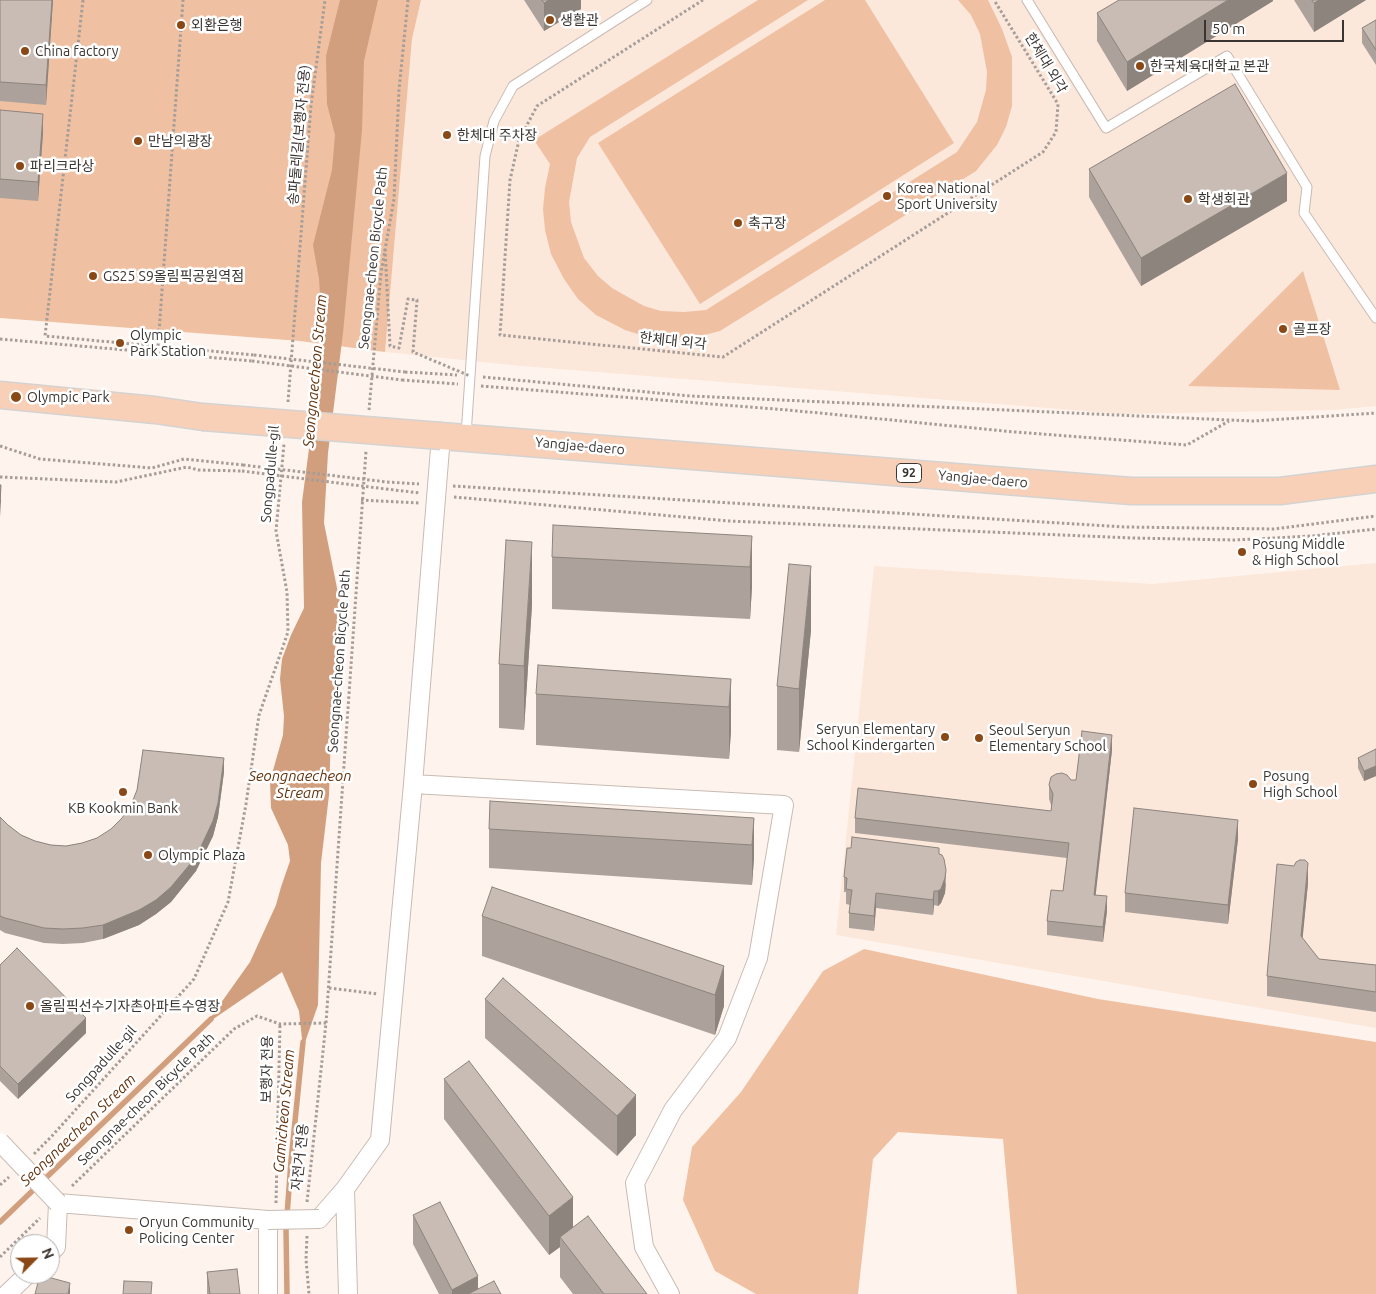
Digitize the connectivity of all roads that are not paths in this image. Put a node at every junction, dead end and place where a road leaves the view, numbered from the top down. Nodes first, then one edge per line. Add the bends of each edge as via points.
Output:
1 (647, 0) edge
2 (1027, 0) edge
3 (1376, 318) edge
4 (0, 395) edge
5 (454, 437) junction
6 (1376, 480) edge
7 (412, 784) junction
8 (0, 1142) edge
9 (345, 1188) junction
10 (58, 1203) junction
11 (272, 1212) junction
12 (57, 1234) edge
13 (18, 1284) edge
14 (7, 1294) edge
15 (268, 1294) edge
16 (348, 1294) edge
17 (670, 1294) edge

1 - 5 lane via 513,86 494,121 485,156 470,381
2 - 3 lane via 1106,128 1227,56 1307,187 1304,213
4 - 5 main road, 92, bridge via 203,417
5 - 6 main road, Yangjae-daero / 92 via 1131,491 1280,491
5 - 7 street via 436,499
7 - 9 street via 380,1140
7 - 17 street via 784,805 758,958 727,1038 673,1110 635,1183 644,1247
8 - 10 street, bridge
9 - 11 street, bridge via 313,1213
9 - 16 street
10 - 11 street
10 - 12 street
11 - 15 street
13 - 14 street

